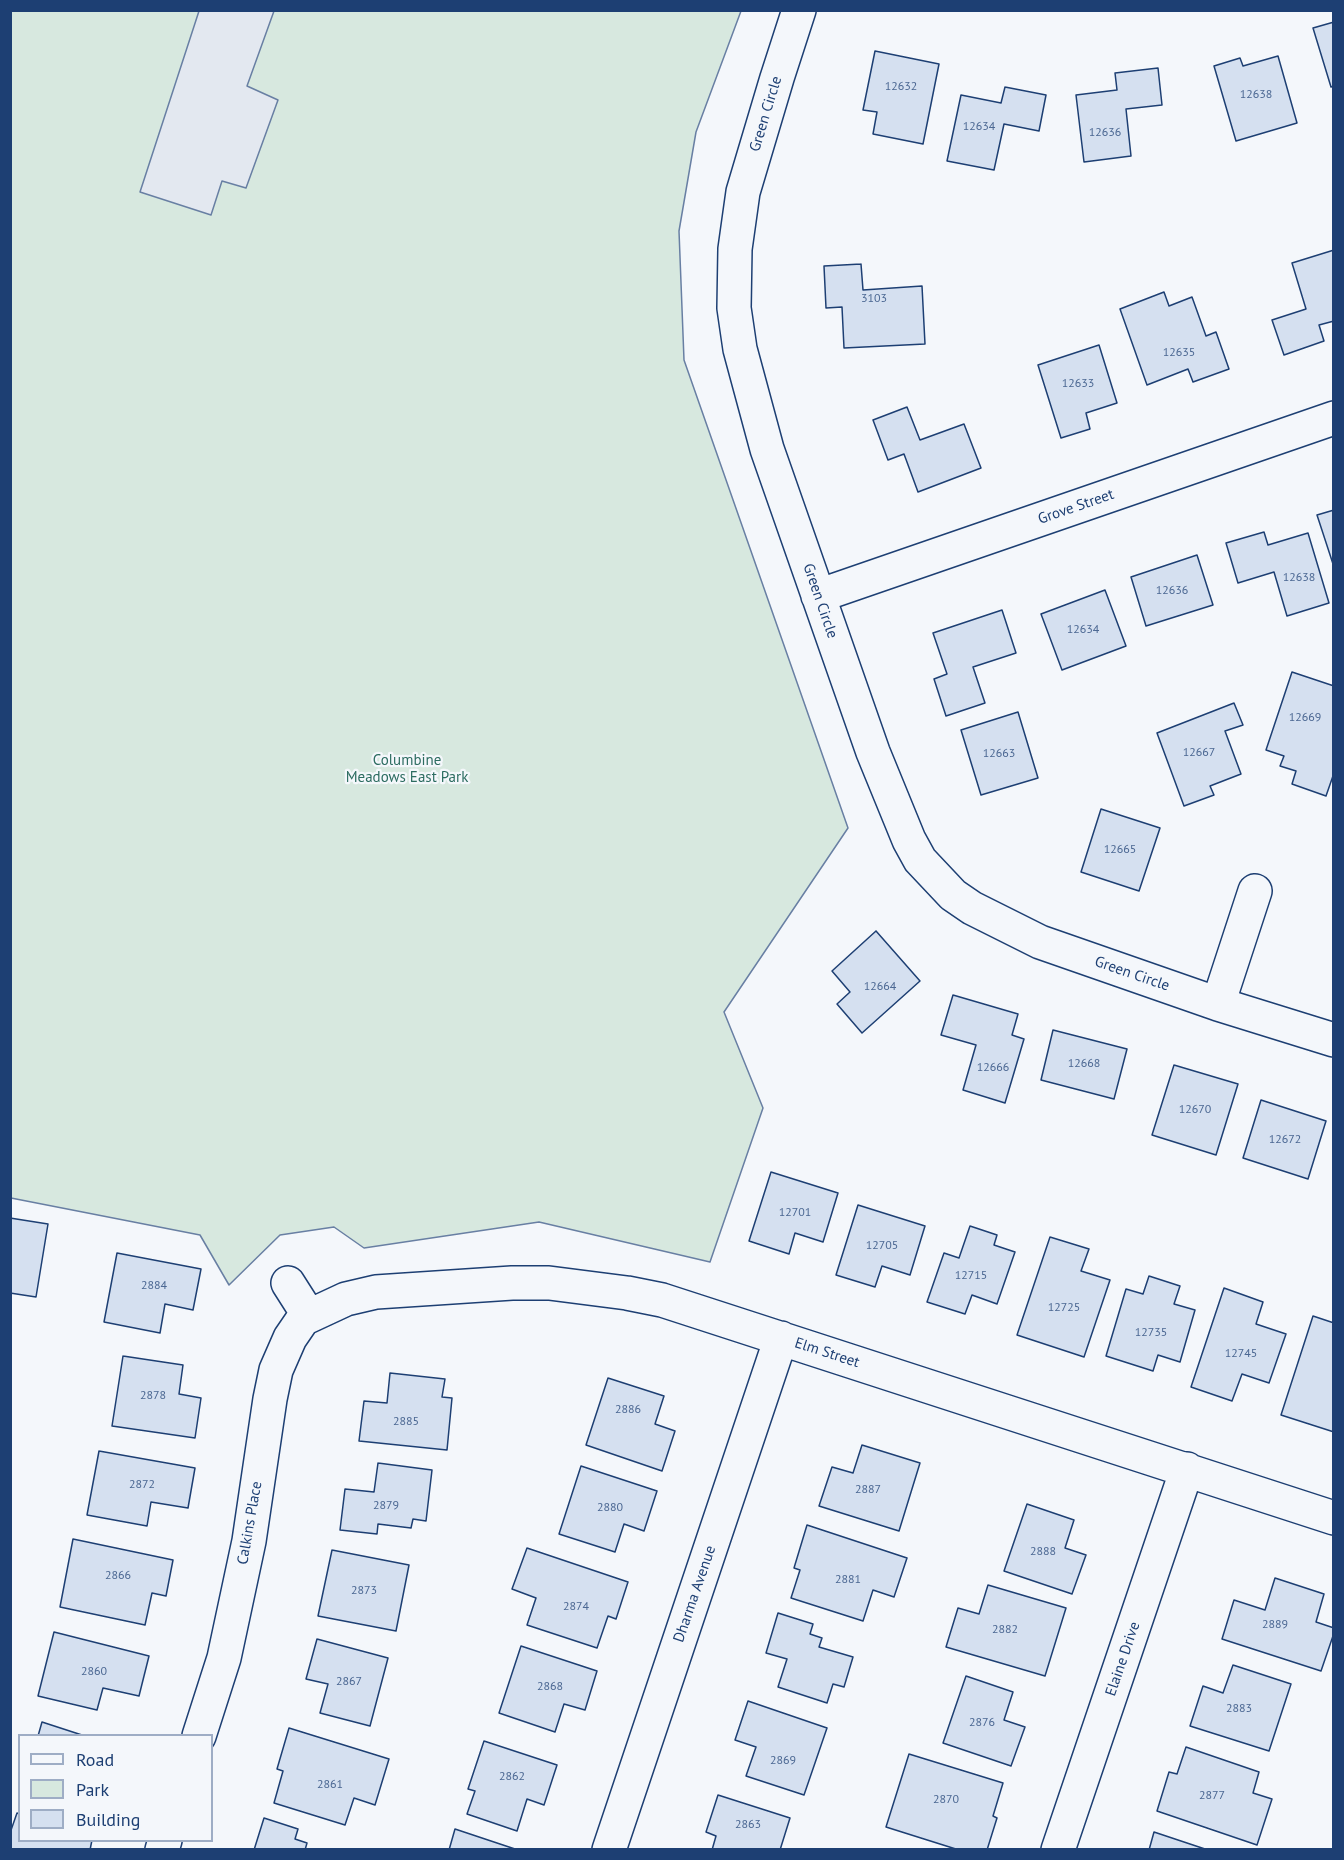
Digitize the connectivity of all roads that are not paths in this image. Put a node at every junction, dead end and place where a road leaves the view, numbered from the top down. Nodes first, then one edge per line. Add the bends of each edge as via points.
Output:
1 (799, 10) edge
2 (1334, 418) edge
3 (818, 597) junction
4 (1255, 891) dead end
5 (1218, 1005) junction
6 (1334, 1040) edge
7 (288, 1283) dead end
8 (309, 1316) junction
9 (781, 1338) junction
10 (1188, 1469) junction
11 (1334, 1518) edge
12 (200, 1734) edge
13 (609, 1850) edge
14 (1058, 1850) edge

1 - 3 street, Green Circle via 743,192 735,249 734,308 740,349 767,449
2 - 3 street, Grove Street
3 - 5 street, Green Circle via 909,840 920,860 953,895 1040,942
4 - 5 street
5 - 6 street, Green Circle
7 - 8 street
8 - 9 street, Elm Street via 346,1299 376,1292 549,1283 662,1300
8 - 12 street, Calkins Place via 290,1338 276,1370 224,1658
9 - 10 street, Elm Street
9 - 13 street, Dharma Avenue
10 - 11 street, Elm Street
10 - 14 street, Elaine Drive

